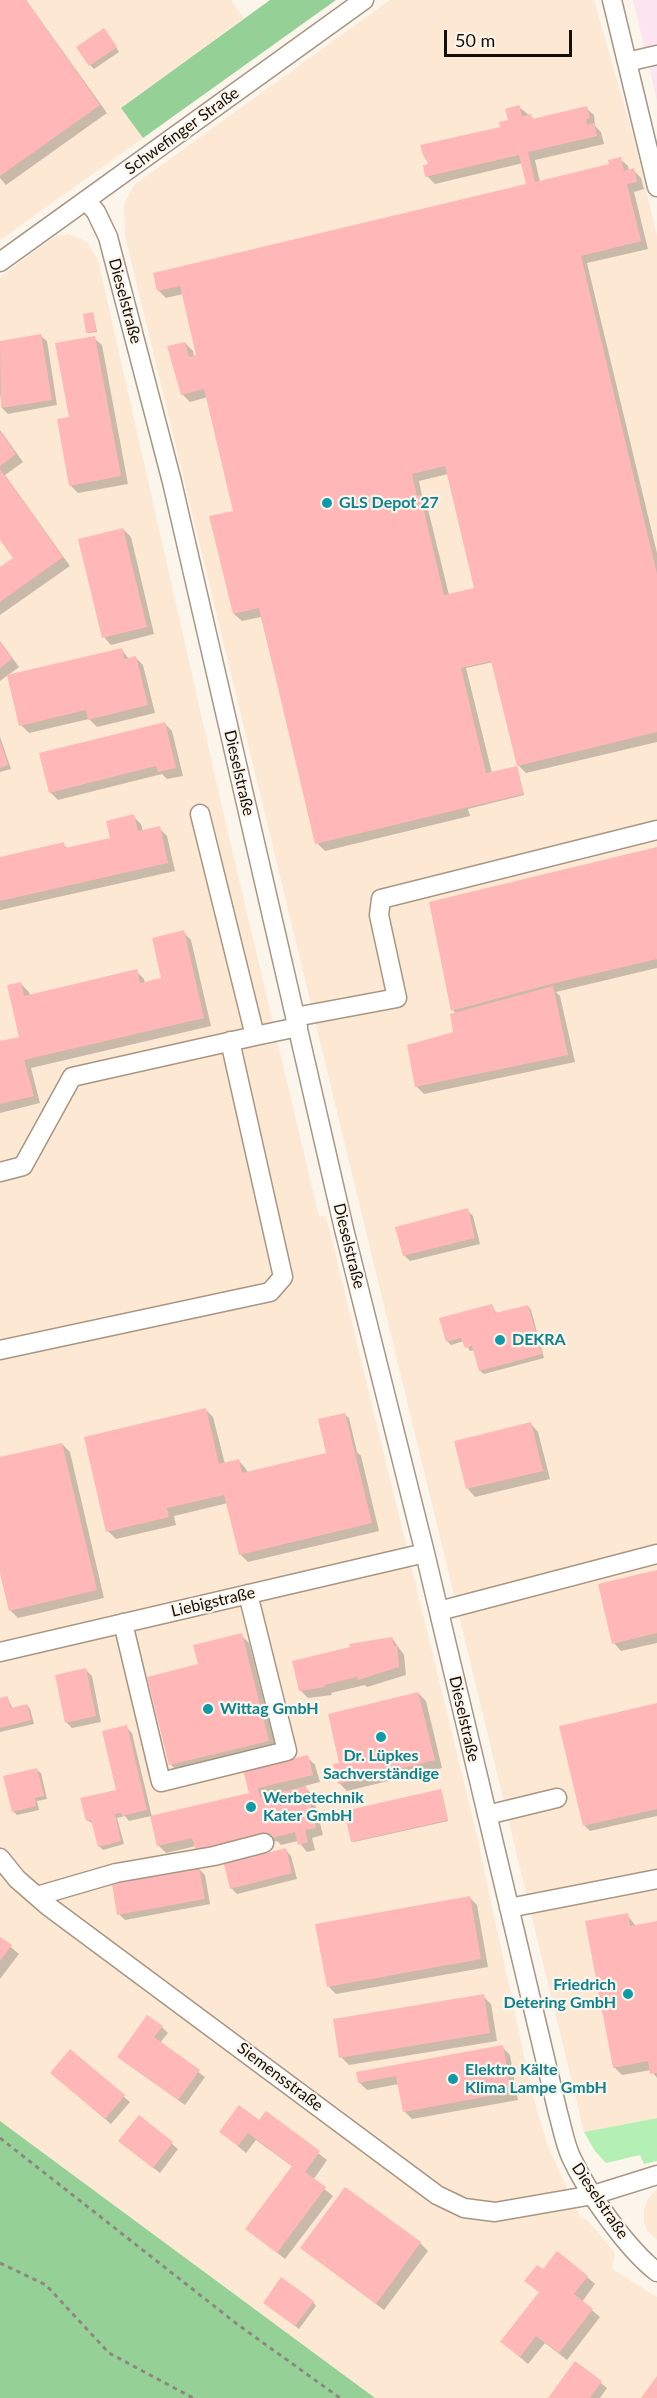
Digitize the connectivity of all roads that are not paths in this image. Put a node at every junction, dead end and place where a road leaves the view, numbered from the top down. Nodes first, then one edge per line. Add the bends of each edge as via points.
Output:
1 (364, 0) edge
2 (612, 0) edge
3 (657, 55) edge
4 (627, 62) junction
5 (657, 187) edge
6 (86, 200) junction
7 (0, 262) edge
8 (200, 814) dead end
9 (657, 830) edge
10 (297, 1022) junction
11 (255, 1036) junction
12 (231, 1041) junction
13 (0, 1172) edge
14 (0, 1350) edge
15 (425, 1552) junction
16 (657, 1554) edge
17 (248, 1594) junction
18 (439, 1611) junction
19 (123, 1623) junction
20 (0, 1652) edge
21 (557, 1798) dead end
22 (487, 1815) junction
23 (264, 1843) dead end
24 (0, 1858) edge
25 (657, 1879) edge
26 (37, 1896) junction
27 (509, 1908) junction
28 (657, 2175) edge
29 (593, 2195) junction
30 (657, 2272) edge

1 - 6 street, Schwefinger Straße
2 - 4 street
3 - 4 street
4 - 5 street
6 - 7 street, Schwefinger Straße
6 - 10 street, Dieselstraße via 108,237 169,471
8 - 11 street
9 - 10 street via 381,899 379,915 397,998
10 - 11 street
10 - 15 street, Dieselstraße
11 - 12 street
12 - 13 street via 72,1077 23,1166
12 - 14 street via 284,1277 270,1292
15 - 17 street, Liebigstraße
15 - 18 street, Dieselstraße
16 - 18 street
17 - 19 street, Liebigstraße
17 - 19 street via 287,1751 160,1782
18 - 22 street, Dieselstraße
19 - 20 street, Liebigstraße
21 - 22 street
22 - 27 street, Dieselstraße
23 - 26 street via 116,1873
24 - 26 street, Siemensstraße via 17,1880
25 - 27 street
26 - 29 street, Siemensstraße via 437,2195 464,2208 495,2212
27 - 29 street, Dieselstraße via 571,2157
28 - 29 street, Siemensstraße
29 - 30 street, Dieselstraße via 620,2233

